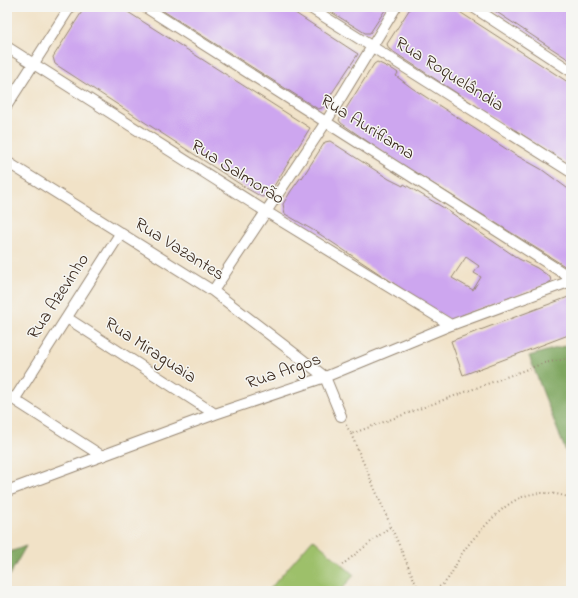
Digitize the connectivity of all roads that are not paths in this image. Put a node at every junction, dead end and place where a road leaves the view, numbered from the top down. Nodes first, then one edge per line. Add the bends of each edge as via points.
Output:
1 (70, 7) edge
2 (145, 7) edge
3 (309, 7) edge
4 (396, 7) edge
5 (473, 7) edge
6 (7, 47) edge
7 (372, 47) junction
8 (32, 65) junction
9 (571, 71) edge
10 (7, 105) edge
11 (326, 122) junction
12 (7, 162) edge
13 (571, 172) edge
14 (265, 211) junction
15 (120, 234) junction
16 (571, 278) edge
17 (571, 281) edge
18 (213, 291) junction
19 (67, 318) junction
20 (452, 325) junction
21 (325, 377) junction
22 (10, 398) edge
23 (215, 414) junction
24 (341, 416) road end
25 (102, 456) junction
26 (7, 491) edge

1 - 8 street
2 - 11 street, Rua Auriflama
3 - 7 street, Rua Roquelândia
4 - 7 street
5 - 9 street
6 - 8 street, Rua Salmorão
7 - 11 street
7 - 13 street, Rua Roquelândia
8 - 10 street
8 - 14 street, Rua Salmorão
11 - 14 street
11 - 16 street, Rua Auriflama
12 - 15 street, Rua Vazantes
14 - 18 street
14 - 20 street, Rua Salmorão
15 - 18 street, Rua Vazantes
15 - 19 street, Rua Azevinho
17 - 20 street, Rua Argos
18 - 21 street, Rua Vazantes
19 - 22 street, Rua Azevinho
19 - 23 street, Rua Miraguaia
20 - 21 street, Rua Argos
21 - 23 street, Rua Argos
21 - 24 street
22 - 25 street
23 - 25 street, Rua Argos
25 - 26 street, Rua Argos

